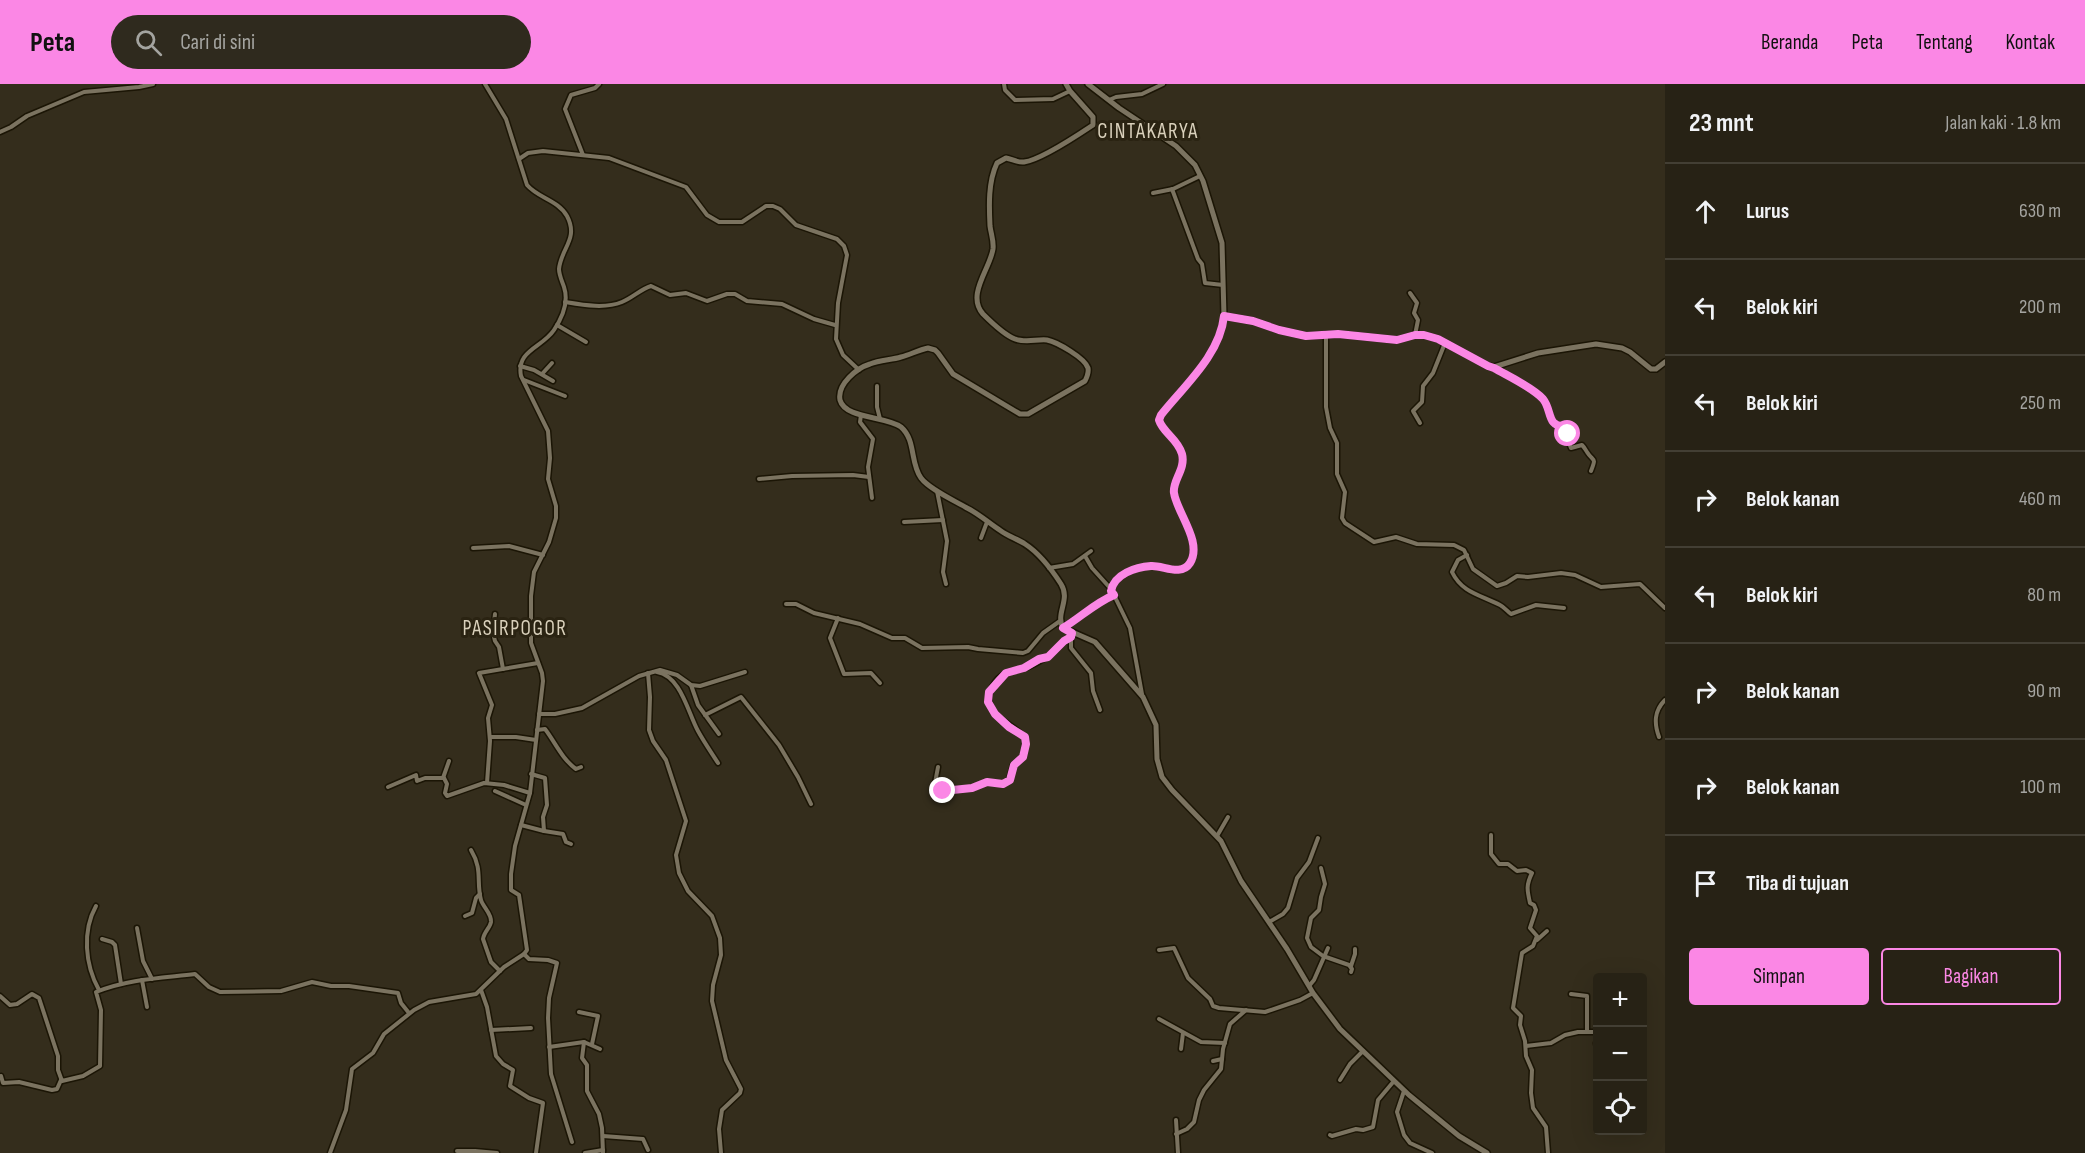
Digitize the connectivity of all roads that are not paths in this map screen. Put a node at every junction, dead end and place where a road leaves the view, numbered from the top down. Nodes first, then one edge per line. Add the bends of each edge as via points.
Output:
1 (153, 84) edge
2 (485, 84) edge
3 (599, 84) edge
4 (1004, 84) edge
5 (1066, 84) edge
6 (1088, 84) edge
7 (1163, 84) edge
8 (1070, 91) junction
9 (1109, 100) junction
10 (0, 132) edge
11 (583, 156) junction
12 (519, 159) junction
13 (1201, 176) junction
14 (1172, 189) junction
15 (1153, 193) dead end
16 (1223, 285) junction
17 (1410, 293) dead end
18 (565, 302) junction
19 (1224, 316) junction
20 (557, 325) junction
21 (835, 325) junction
22 (1326, 334) junction
23 (1415, 335) junction
24 (586, 342) dead end
25 (1445, 342) junction
26 (1665, 362) edge
27 (552, 363) dead end
28 (520, 366) junction
29 (1494, 368) junction
30 (859, 370) junction
31 (542, 374) junction
32 (523, 380) junction
33 (552, 381) dead end
34 (877, 386) dead end
35 (565, 396) dead end
36 (861, 415) junction
37 (880, 419) junction
38 (1420, 423) dead end
39 (1591, 471) dead end
40 (869, 477) junction
41 (759, 479) dead end
42 (937, 490) junction
43 (872, 498) dead end
44 (943, 520) junction
45 (904, 522) dead end
46 (987, 522) junction
47 (981, 538) dead end
48 (473, 548) dead end
49 (1091, 551) dead end
50 (543, 555) junction
51 (1467, 555) junction
52 (1084, 556) junction
53 (1048, 568) junction
54 (946, 585) dead end
55 (1111, 590) junction
56 (1114, 595) junction
57 (786, 604) dead end
58 (1564, 608) dead end
59 (1665, 608) edge
60 (495, 614) dead end
61 (838, 618) junction
62 (1060, 621) junction
63 (1063, 628) junction
64 (1072, 635) junction
65 (538, 663) junction
66 (503, 669) junction
67 (650, 672) junction
68 (745, 672) dead end
69 (880, 683) dead end
70 (691, 685) junction
71 (1143, 697) junction
72 (1665, 700) edge
73 (1100, 710) dead end
74 (539, 714) junction
75 (705, 715) junction
76 (537, 730) junction
77 (719, 734) dead end
78 (490, 737) junction
79 (1659, 737) dead end
80 (536, 740) junction
81 (449, 762) dead end
82 (718, 763) dead end
83 (581, 767) dead end
84 (938, 767) dead end
85 (531, 774) junction
86 (443, 778) junction
87 (487, 783) junction
88 (388, 787) dead end
89 (495, 791) dead end
90 (530, 793) junction
91 (811, 804) dead end
92 (526, 805) junction
93 (1227, 817) dead end
94 (520, 825) junction
95 (544, 831) junction
96 (1491, 835) dead end
97 (1217, 836) junction
98 (1318, 837) dead end
99 (571, 844) dead end
100 (471, 850) dead end
101 (1321, 868) dead end
102 (480, 894) junction
103 (96, 906) dead end
104 (465, 916) dead end
105 (1269, 921) junction
106 (137, 928) dead end
107 (1547, 931) dead end
108 (102, 939) dead end
109 (1537, 940) junction
110 (1328, 948) dead end
111 (1355, 949) dead end
112 (1159, 950) dead end
113 (524, 954) junction
114 (1323, 956) junction
115 (1351, 966) junction
116 (500, 971) junction
117 (1351, 972) dead end
118 (152, 979) junction
119 (142, 980) junction
120 (121, 984) junction
121 (1309, 986) junction
122 (99, 990) junction
123 (481, 990) junction
124 (1313, 993) junction
125 (1571, 994) dead end
126 (0, 996) edge
127 (147, 1007) dead end
128 (1247, 1010) junction
129 (579, 1012) dead end
130 (409, 1013) junction
131 (1159, 1020) dead end
132 (531, 1028) dead end
133 (491, 1030) junction
134 (1587, 1031) junction
135 (1593, 1032) edge
136 (1183, 1033) junction
137 (584, 1042) junction
138 (1225, 1042) junction
139 (592, 1044) junction
140 (1526, 1046) junction
141 (549, 1047) junction
142 (1181, 1048) dead end
143 (600, 1049) dead end
144 (1363, 1052) junction
145 (1222, 1059) junction
146 (1213, 1060) dead end
147 (1, 1076) edge
148 (61, 1080) junction
149 (1340, 1080) dead end
150 (1394, 1081) junction
151 (1404, 1091) junction
152 (1176, 1120) dead end
153 (1176, 1134) junction
154 (603, 1136) junction
155 (1330, 1136) dead end
156 (572, 1142) dead end
157 (648, 1150) dead end
158 (457, 1151) dead end
159 (488, 1152) edge
160 (603, 1152) edge
161 (330, 1153) edge
162 (497, 1153) edge
163 (536, 1153) edge
164 (585, 1153) edge
165 (721, 1153) edge
166 (1178, 1153) edge
167 (1432, 1153) edge
168 (1487, 1153) edge
169 (1548, 1153) edge

1 - 10 street via 84,92
2 - 12 street via 506,119
3 - 11 street via 569,96 565,109
4 - 8 street via 1015,100 1053,99
5 - 8 main road
6 - 9 main road
7 - 9 street via 1142,94
8 - 30 main road via 1093,117 1093,125 1029,161 1003,158 994,168 989,199 993,250 977,299 983,314 1013,338 1052,342 1077,356 1087,365 1084,381 1024,415 953,374 931,349 871,363
9 - 13 main road via 1176,146
11 - 12 street via 552,151 528,153
11 - 21 street via 609,158 682,185 707,215 719,222 742,222 766,206 773,206 796,225 837,239 847,255
12 - 18 street via 530,188 559,207 570,223 571,239 560,267
13 - 14 street
13 - 16 main road via 1222,243
14 - 15 street
14 - 16 street via 1202,264 1204,282
16 - 19 main road
17 - 23 street via 1417,303
18 - 20 street
18 - 21 street via 612,305 651,286 670,295 686,293 703,300 735,294 747,301 782,304
19 - 22 main road via 1300,334
19 - 55 street via 1211,352 1159,420 1182,454 1173,492 1192,543 1190,563 1175,570 1150,566 1132,570 1116,580
20 - 24 street
20 - 28 street via 522,358
21 - 30 street via 843,355
22 - 23 main road via 1386,340
22 - 51 street via 1326,407 1337,443 1337,474 1345,492 1343,521 1374,542 1396,537 1417,544 1449,544
23 - 25 main road
25 - 29 main road
25 - 38 street via 1433,373 1423,386 1422,402 1412,412
26 - 29 main road via 1651,369 1622,348 1596,344 1539,353
27 - 31 street
28 - 31 street
28 - 32 street
29 - 39 street via 1537,393 1553,423 1564,426 1571,448 1582,445 1594,458
30 - 36 main road via 844,383 840,397 846,409
31 - 33 street
32 - 35 street
32 - 50 street via 549,434 549,479 556,508
34 - 37 street
36 - 37 main road
36 - 40 street via 861,422 873,439
37 - 42 main road via 901,428 910,441 920,476
40 - 41 street
40 - 43 street
42 - 44 street
42 - 46 main road
44 - 45 street
44 - 54 street via 947,541 943,572
46 - 47 street
46 - 53 main road via 1031,548
48 - 50 street via 509,546
49 - 52 street
50 - 65 street via 534,572 531,597 531,643
51 - 58 street via 1458,560 1452,573 1474,594 1511,614 1536,604
51 - 59 street via 1473,569 1497,586 1517,576 1568,573 1601,586 1640,584
52 - 53 street via 1070,565
52 - 55 street
53 - 62 main road via 1065,593
55 - 56 street
56 - 63 street
56 - 71 street via 1130,628
57 - 61 street
60 - 66 street via 493,633
61 - 62 street via 892,638 905,638 922,648 968,646 1020,653 1028,651
61 - 69 street via 830,639 844,674 871,674
62 - 63 main road
63 - 64 main road
64 - 71 main road via 1080,634 1095,642
64 - 73 street via 1071,648 1091,673
64 - 84 street via 1048,657 1006,673 989,692 988,702 995,714 1026,740 1023,757 1014,765 1010,780 937,791
65 - 66 street
65 - 74 street via 543,681
66 - 78 street via 479,673 492,705 488,718
67 - 70 street via 666,671
67 - 74 street via 582,708
67 - 82 street via 664,674 675,685
67 - 165 street via 649,730 666,760 686,821 676,855 677,868 688,891 715,920 720,938 721,956 711,995 722,1050 741,1089 722,1110
68 - 70 street via 700,686
70 - 75 street
71 - 97 main road via 1156,725 1162,777
72 - 79 street via 1655,720
74 - 76 street
75 - 77 street
75 - 91 street via 741,696 783,750
76 - 80 street
76 - 83 street via 545,729 570,763 576,769
78 - 80 street
78 - 87 street
80 - 85 street
81 - 86 street
85 - 90 street
85 - 95 street via 545,778
86 - 87 street via 448,796
86 - 88 street via 418,781 416,775
87 - 90 street
89 - 92 street
90 - 92 street
92 - 94 street
93 - 97 street
94 - 95 street
94 - 113 street via 511,882 512,890 519,896 525,929
95 - 99 street via 563,834
96 - 109 street via 1491,854 1499,864 1532,873 1526,892 1536,907 1530,928 1537,934
97 - 105 main road via 1241,881
98 - 105 street via 1309,862 1297,878 1288,908
100 - 102 street via 476,857
101 - 114 street via 1325,884 1307,938
102 - 104 street via 472,913
102 - 116 street via 491,920 483,939 491,962
103 - 122 street via 88,925 87,943
105 - 121 main road
106 - 118 street
107 - 109 street
108 - 120 street via 115,945
109 - 140 street via 1522,953 1513,1002 1514,1010 1521,1016
110 - 114 street
111 - 115 street
112 - 128 street via 1174,948 1188,978 1213,1006
113 - 116 street
113 - 141 street via 529,959 556,963 549,998
114 - 115 street
114 - 121 street
115 - 117 street
116 - 123 street
118 - 119 street
118 - 130 street via 195,974 220,992 273,992 312,982 396,992
119 - 120 street
119 - 127 street
120 - 122 street
121 - 124 main road
122 - 148 street via 96,995 101,1010 100,1066 83,1076
123 - 130 street via 429,1002
123 - 133 street
124 - 128 street via 1270,1011
124 - 144 main road
125 - 134 street via 1587,996
126 - 148 street via 10,1005 32,994 39,998 58,1056
128 - 138 street via 1230,1024
129 - 139 street via 598,1016
130 - 161 street via 352,1070 346,1110
131 - 136 street
132 - 133 street
133 - 163 street via 497,1058 513,1070 510,1086 543,1103
134 - 135 street
134 - 140 street via 1565,1035 1551,1043
136 - 138 street via 1201,1042
136 - 142 street
137 - 139 street
137 - 141 street
137 - 154 street via 587,1091 599,1114
138 - 145 street
139 - 143 street
140 - 169 street via 1532,1070 1533,1108 1546,1127
141 - 156 street via 553,1083
144 - 149 street
144 - 150 main road
145 - 146 street
145 - 153 street via 1219,1072 1199,1100 1194,1122
147 - 148 street via 3,1083 20,1082 52,1090 57,1089
150 - 151 main road
150 - 155 street via 1378,1100 1373,1127
151 - 167 street via 1397,1112 1404,1135 1410,1143
151 - 168 main road via 1459,1136
152 - 153 street
153 - 166 street
154 - 157 street via 644,1139
154 - 160 street
158 - 159 street
159 - 162 street
160 - 164 street

